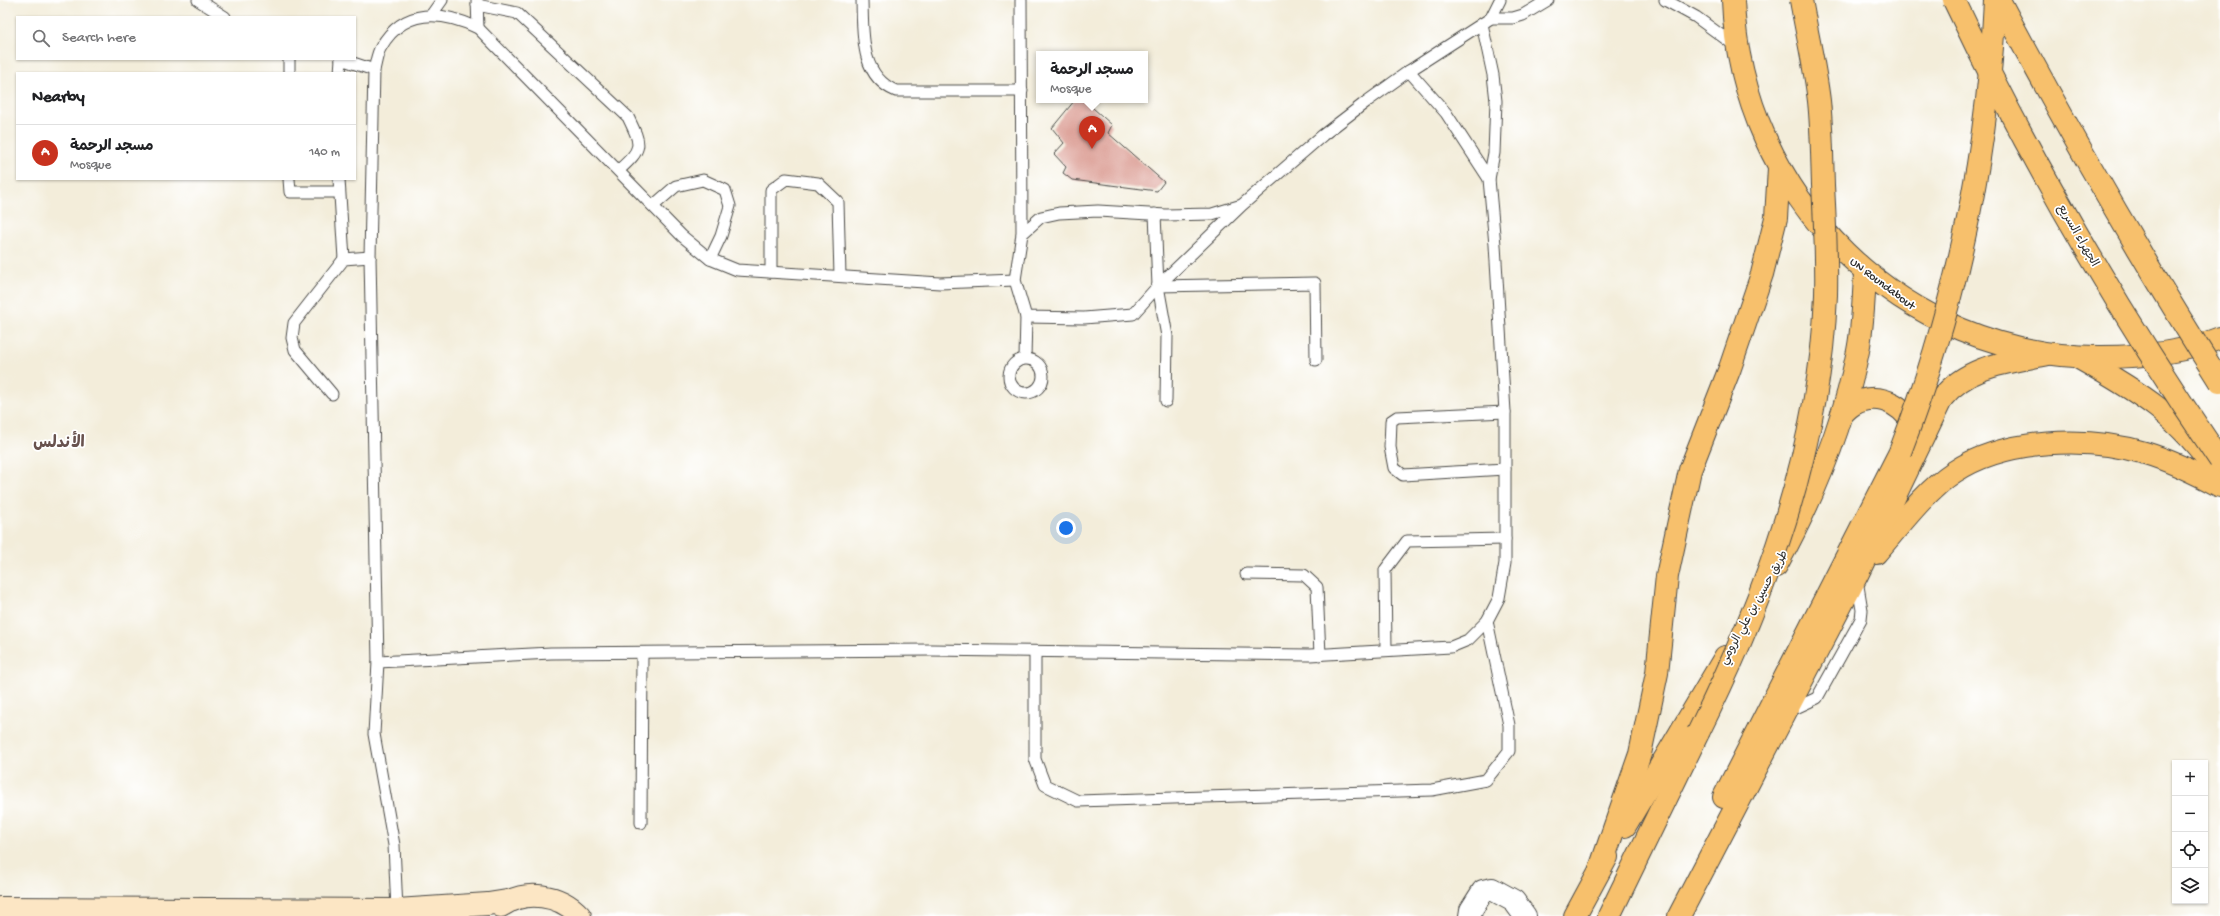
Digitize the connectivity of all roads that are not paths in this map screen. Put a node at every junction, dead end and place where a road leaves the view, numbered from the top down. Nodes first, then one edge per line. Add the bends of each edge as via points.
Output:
1 (198, 0) edge
2 (442, 0) edge
3 (862, 0) edge
4 (1021, 0) edge
5 (1500, 0) edge
6 (1548, 0) edge
7 (1665, 0) edge
8 (1733, 0) edge
9 (1801, 0) edge
10 (1954, 0) edge
11 (1995, 0) edge
12 (1999, 0) edge
13 (477, 2) edge
14 (432, 14) junction
15 (223, 16) edge
16 (1486, 21) junction
17 (478, 28) junction
18 (1737, 46) junction
19 (289, 60) edge
20 (341, 60) edge
21 (344, 60) edge
22 (374, 70) junction
23 (1410, 71) junction
24 (289, 72) edge
25 (340, 72) edge
26 (1022, 91) junction
27 (1779, 168) junction
28 (619, 170) junction
29 (1489, 179) junction
30 (290, 180) edge
31 (339, 180) edge
32 (339, 192) junction
33 (1242, 205) junction
34 (653, 206) junction
35 (1155, 214) junction
36 (1022, 234) junction
37 (370, 257) junction
38 (344, 258) junction
39 (710, 259) junction
40 (771, 272) junction
41 (1866, 272) junction
42 (840, 276) junction
43 (1015, 280) junction
44 (1158, 286) junction
45 (1026, 317) junction
46 (2220, 338) edge
47 (2048, 354) junction
48 (2078, 357) junction
49 (1025, 358) dead end
50 (1316, 360) dead end
51 (2220, 382) edge
52 (332, 394) dead end
53 (1166, 401) dead end
54 (1505, 412) junction
55 (1842, 414) junction
56 (1908, 452) junction
57 (2220, 460) edge
58 (1505, 469) junction
59 (2220, 476) edge
60 (2220, 486) edge
61 (1505, 538) junction
62 (1246, 574) dead end
63 (1856, 575) junction
64 (1487, 621) junction
65 (1386, 650) junction
66 (1035, 652) junction
67 (642, 653) junction
68 (1320, 655) junction
69 (378, 662) junction
70 (641, 823) dead end
71 (1600, 869) junction
72 (513, 900) junction
73 (0, 908) edge
74 (397, 910) junction
75 (491, 916) edge
76 (580, 916) edge
77 (1470, 916) edge
78 (1525, 916) edge
79 (1575, 916) edge
80 (1610, 916) edge
81 (1664, 916) edge
82 (1679, 916) edge

1 - 15 lane
2 - 14 lane
3 - 26 lane via 868,64 876,79 885,87 896,92
4 - 26 lane
5 - 16 lane
6 - 16 lane via 1523,15
7 - 18 lane via 1696,17
8 - 18 main road, UN Roundabout
9 - 80 main road, bridge via 1819,101 1826,295 1818,378 1804,446 1764,586 1740,646
10 - 57 main road, الجهراء السريع, bridge via 2014,119 2102,274 2150,355
11 - 56 main road, bridge via 1988,103 1967,230
12 - 51 main road, bridge via 2167,300
13 - 17 lane
13 - 28 lane via 517,13 628,117 639,140 635,155
14 - 17 lane via 459,19
14 - 22 lane via 410,20 392,32 380,47
16 - 23 lane
16 - 29 lane via 1496,101 1494,153
17 - 28 lane
18 - 27 main road, UN Roundabout via 1753,109
19 - 24 lane
20 - 25 lane
21 - 22 lane
22 - 37 lane
23 - 29 lane via 1450,118
23 - 33 lane via 1323,135
26 - 36 lane
27 - 41 main road, UN Roundabout via 1807,210 1839,249
27 - 71 main road via 1776,218 1762,274 1730,368 1690,470 1667,576 1657,673 1640,754
28 - 34 lane
29 - 54 lane
30 - 32 lane via 290,192
31 - 32 lane
32 - 38 lane
33 - 35 lane via 1212,214
33 - 44 lane
34 - 39 lane via 682,236
34 - 39 lane via 676,186 703,180 725,190 730,206 721,236
35 - 36 lane via 1098,211 1059,213 1041,217
35 - 44 lane
36 - 43 lane
37 - 38 lane
37 - 69 lane
38 - 52 lane via 294,323 292,338 295,350
39 - 40 lane via 737,270
40 - 42 lane
40 - 42 lane via 771,190 786,179 818,183 838,202
41 - 47 main road, UN Roundabout via 1908,303 1941,321 1976,336
41 - 55 main road, طريق حسين بن علي الرومي via 1858,350
42 - 43 lane via 940,283
43 - 45 lane
44 - 45 lane via 1133,314 1084,318
44 - 50 lane via 1314,283
44 - 53 lane via 1167,336
45 - 49 lane
46 - 48 main road, UN Roundabout via 2172,351 2125,357
47 - 48 main road, UN Roundabout
47 - 56 main road via 1998,364 1959,380 1942,398
48 - 59 main road via 2127,384 2174,420
54 - 58 lane
54 - 58 lane via 1397,417 1391,421 1390,447 1394,468 1403,475
55 - 56 main road via 1855,404 1870,399 1886,400 1901,408 1912,420 1917,435
55 - 71 main road, طريق حسين بن علي الرومي via 1814,490 1792,537 1745,624
56 - 63 main road
56 - 81 main road
58 - 61 lane
60 - 63 main road via 2175,463 2103,445 2063,443 2015,448 1986,455 1953,472 1921,502
61 - 64 lane via 1505,563 1499,598
61 - 65 lane via 1407,541 1385,570
62 - 68 lane via 1304,575 1317,587
63 - 82 main road
64 - 65 lane via 1468,640 1450,647
64 - 66 lane via 1509,725 1509,751 1486,780 1432,790 1078,801 1045,785 1035,759
65 - 68 lane
66 - 67 lane via 931,650
66 - 68 lane
67 - 69 lane via 551,653
67 - 70 lane
69 - 74 lane via 374,734 394,845
71 - 79 main road, طريق حسين بن علي الرومي
72 - 74 street
72 - 75 street
72 - 76 street via 533,896 553,898
73 - 74 street
77 - 78 street via 1483,891 1492,888 1514,901

